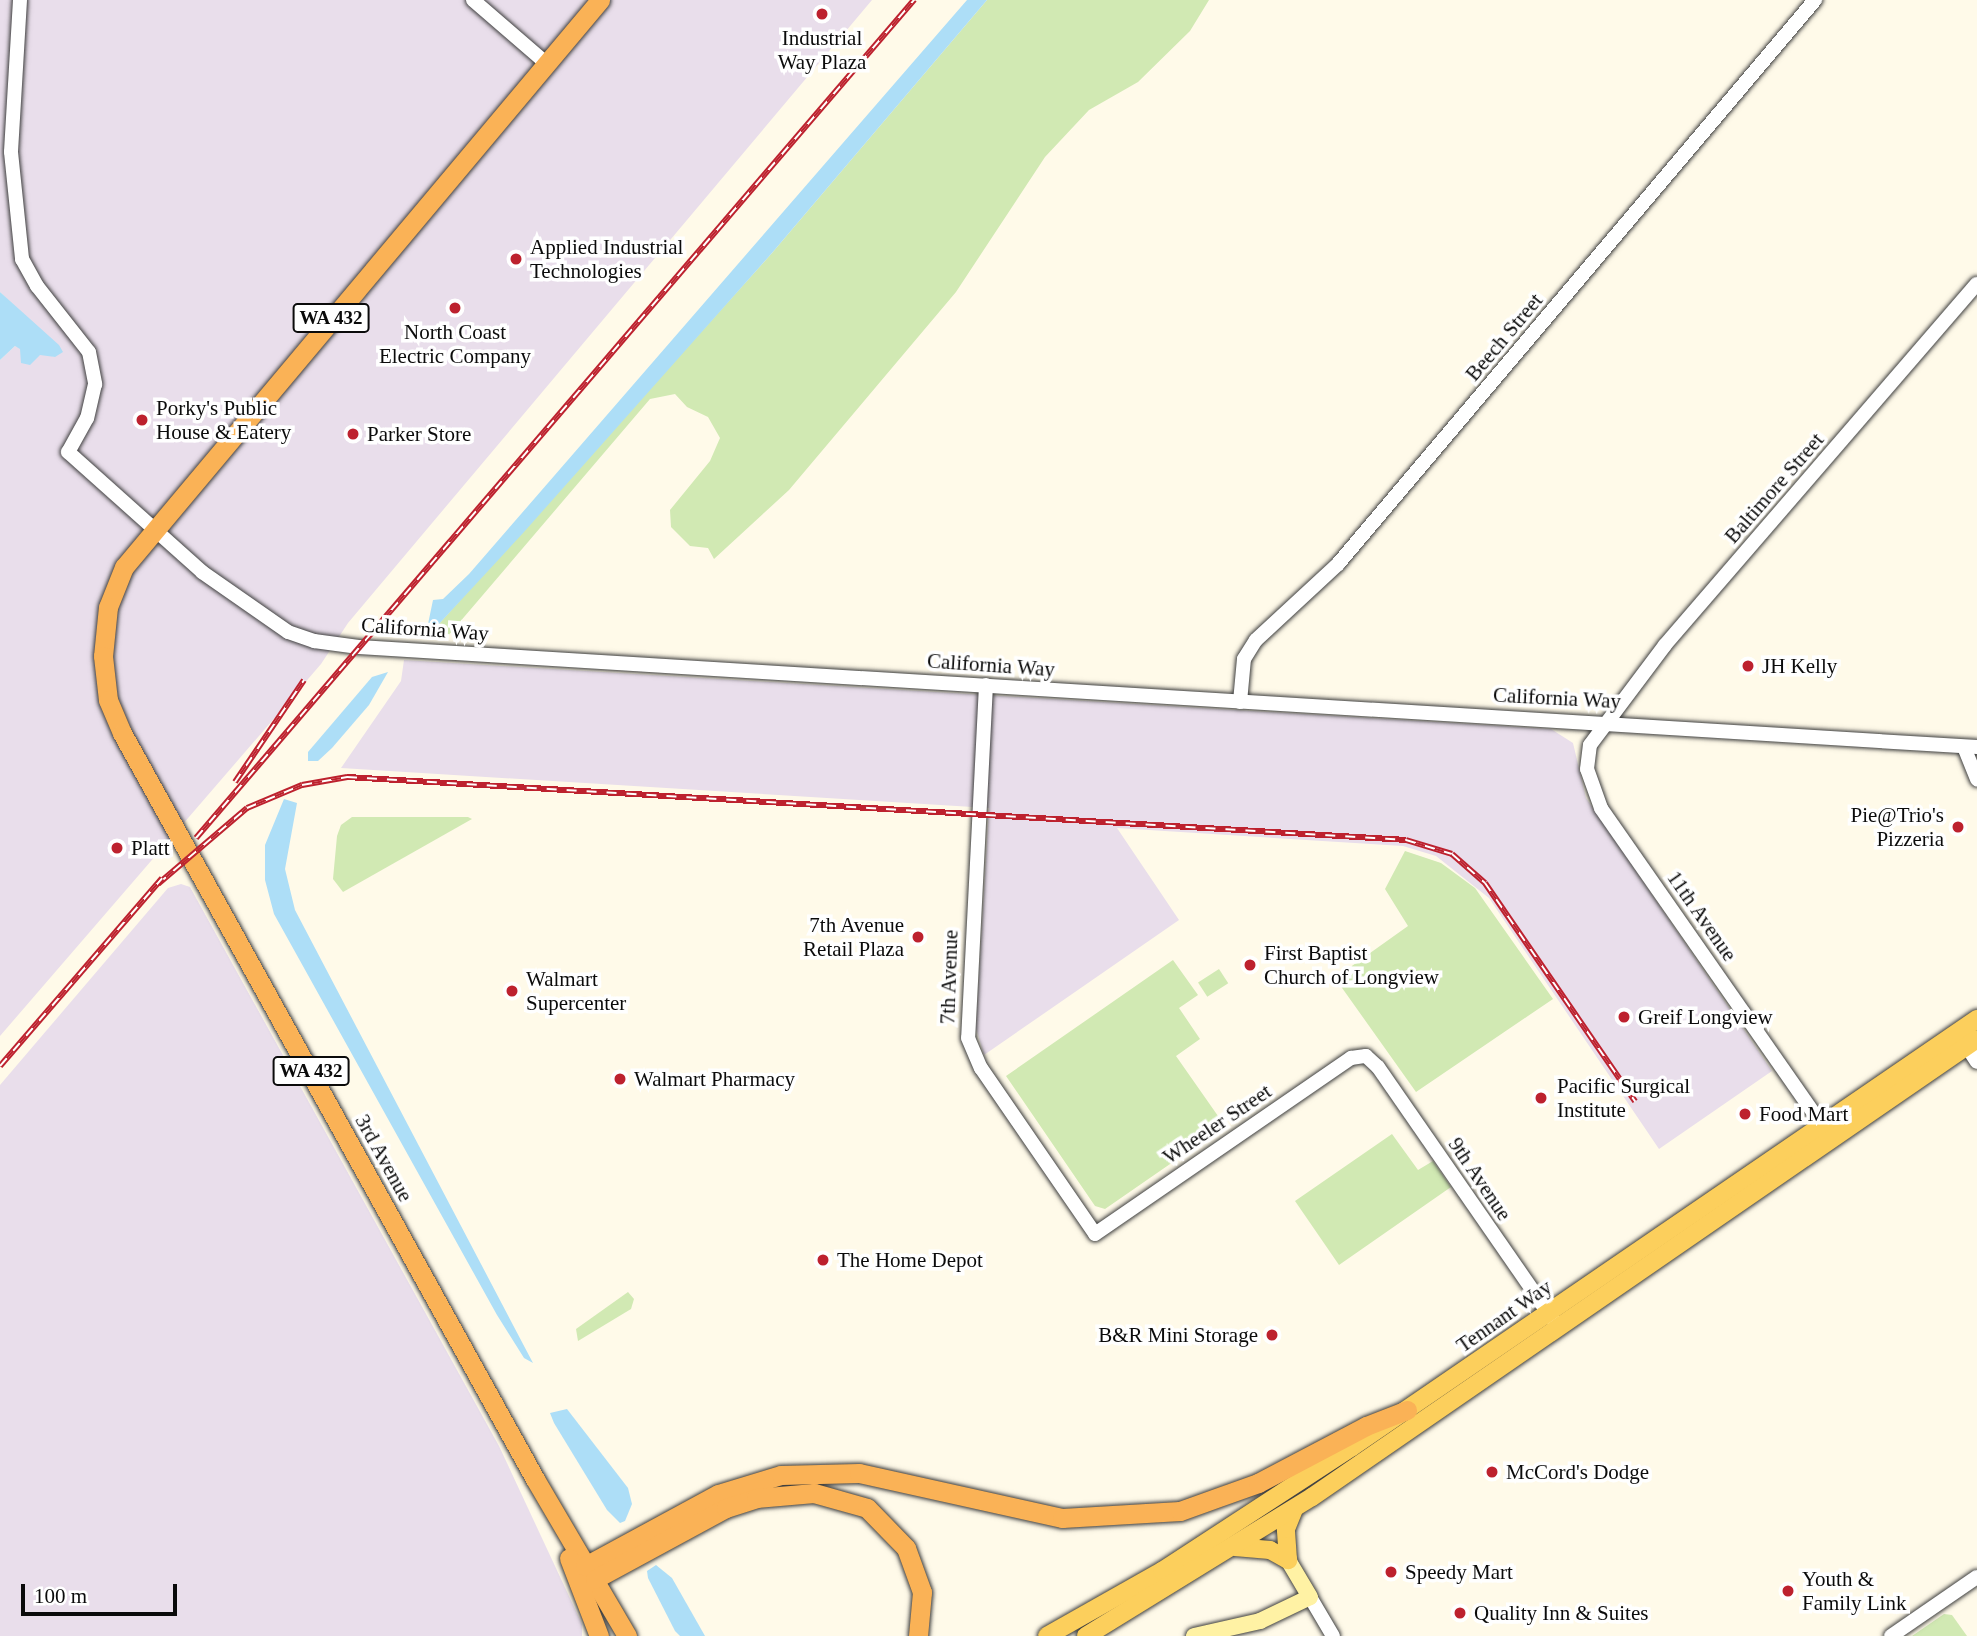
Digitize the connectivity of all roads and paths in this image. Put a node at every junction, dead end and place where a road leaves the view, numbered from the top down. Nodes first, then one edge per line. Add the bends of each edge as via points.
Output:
1 (20, 0) edge
2 (473, 0) edge
3 (600, 0) edge
4 (1815, 0) edge
5 (547, 63) junction
6 (1977, 284) edge
7 (155, 529) junction
8 (986, 685) junction
9 (1240, 702) junction
10 (1605, 721) junction
11 (1970, 747) edge
12 (1977, 779) edge
13 (1977, 1019) edge
14 (1967, 1039) edge
15 (1366, 1056) joint
16 (1977, 1062) edge
17 (1822, 1125) junction
18 (1095, 1234) joint
19 (1553, 1320) junction
20 (1407, 1410) junction
21 (535, 1479) junction
22 (1294, 1509) junction
23 (1235, 1547) junction
24 (1288, 1560) junction
25 (590, 1573) junction
26 (1977, 1577) edge
27 (1310, 1597) junction
28 (599, 1636) edge
29 (627, 1636) edge
30 (918, 1636) edge
31 (1048, 1636) edge
32 (1086, 1636) edge
33 (1194, 1636) edge
34 (1333, 1636) edge
35 (1891, 1636) edge

1 - 7 street, California Way via 11,152 22,259 37,286 89,352 95,384 87,418 68,452
2 - 5 street
3 - 5 highway, WA 432
4 - 9 street, Beech Street via 1338,564 1256,640 1244,659
5 - 7 highway, WA 432
6 - 10 street, Baltimore Street
7 - 8 street, California Way via 260,616 314,641
7 - 21 highway, 3rd Avenue / WA 432 via 120,577 108,607 103,656 108,700 122,733
8 - 9 street, California Way
8 - 18 street, 7th Avenue via 968,1038 981,1068
9 - 10 street, California Way
10 - 11 street, California Way
10 - 17 street, 11th Avenue via 1590,744 1587,769 1601,808
11 - 12 street
13 - 14 main road, Tennant Way
14 - 16 street
14 - 17 main road, Tennant Way
14 - 19 main road, Tennant Way
15 - 18 street, Wheeler Street via 1351,1058
15 - 19 street, 9th Avenue
17 - 19 main road, Tennant Way
19 - 20 main road, Tennant Way
19 - 22 main road, Tennant Way
20 - 25 highway via 1366,1426 1258,1483 1180,1511 1139,1517 1062,1518 859,1473 781,1475 718,1494
20 - 31 main road, Tennant Way via 1162,1571
21 - 25 highway, 3rd Avenue / WA 432
21 - 28 highway
22 - 23 main road, Tennant Way
22 - 24 main road via 1286,1529
23 - 24 main road via 1261,1548
23 - 32 main road, Tennant Way
24 - 27 main road
25 - 29 highway, 3rd Avenue / WA 432
25 - 30 highway via 726,1508 756,1498 814,1493 867,1508 906,1548 922,1592
26 - 35 street
27 - 33 main road via 1260,1621
27 - 34 street

